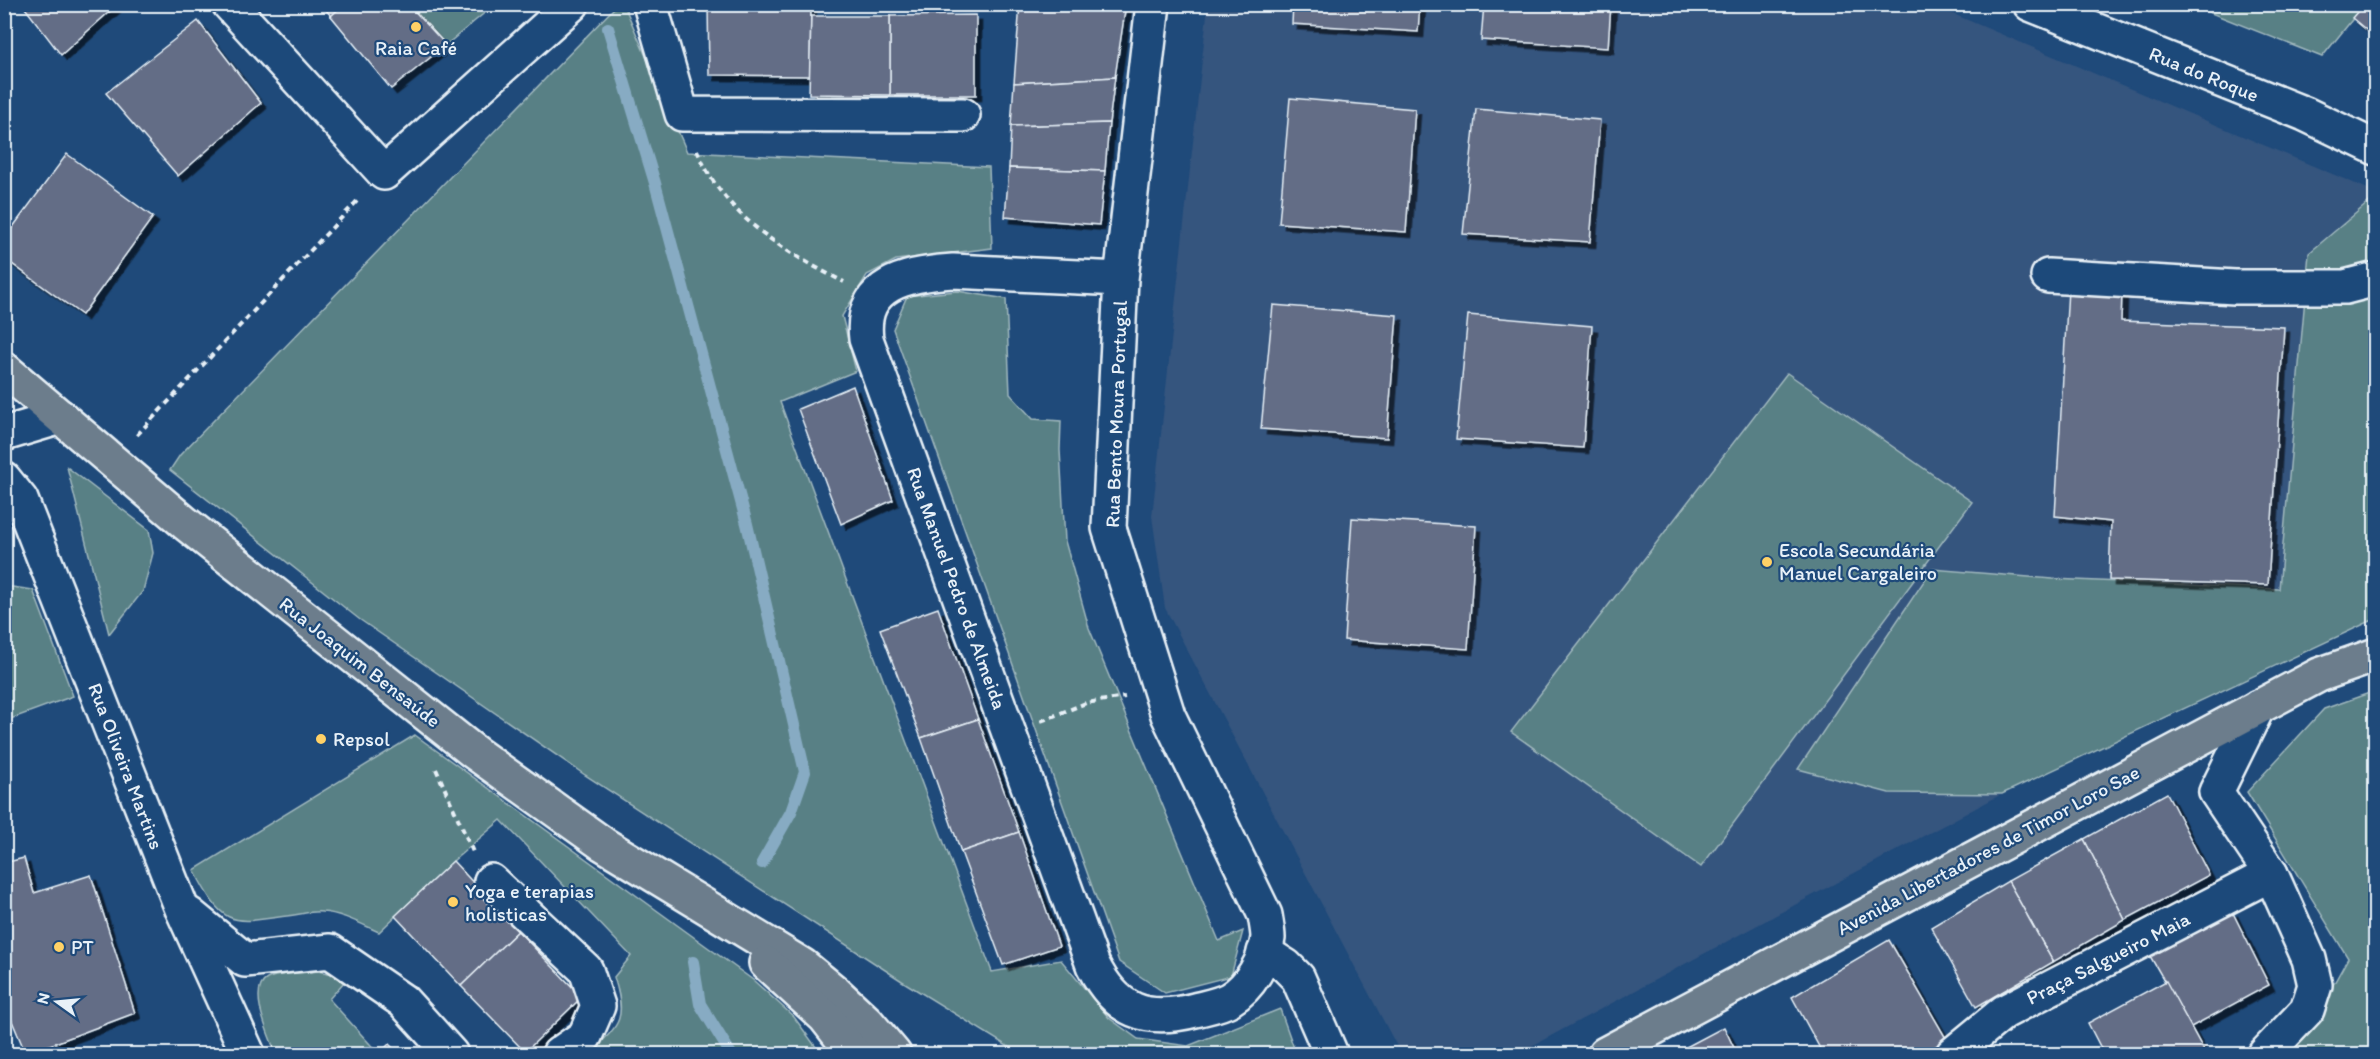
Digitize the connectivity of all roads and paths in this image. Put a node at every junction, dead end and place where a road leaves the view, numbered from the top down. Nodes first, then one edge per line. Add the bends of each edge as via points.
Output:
1 (229, 4) edge
2 (572, 4) edge
3 (650, 4) edge
4 (1153, 4) edge
5 (2030, 4) edge
6 (682, 114) junction
7 (963, 115) dead end
8 (2376, 148) edge
9 (384, 173) junction
10 (2048, 276) dead end
11 (1121, 279) junction
12 (2376, 279) edge
13 (874, 297) junction
14 (4, 369) edge
15 (61, 417) junction
16 (4, 434) edge
17 (112, 461) junction
18 (4, 479) edge
19 (2376, 655) edge
20 (1161, 691) junction
21 (2258, 707) junction
22 (1010, 734) junction
23 (432, 762) dead end
24 (2271, 874) junction
25 (491, 881) joint
26 (674, 888) junction
27 (183, 909) junction
28 (1264, 952) junction
29 (1231, 999) joint
30 (248, 1054) edge
31 (451, 1054) edge
32 (559, 1054) edge
33 (854, 1054) edge
34 (894, 1054) edge
35 (1331, 1054) edge
36 (1605, 1054) edge
37 (1953, 1054) edge
38 (2265, 1054) edge

1 - 9 street
2 - 9 street
3 - 6 street
4 - 11 street, Rua Bento Moura Portugal
5 - 8 street, Rua do Roque via 2304,114
6 - 7 street
6 - 13 path via 704,169 755,228 804,262
9 - 17 path
10 - 12 street via 2246,287 2345,287
11 - 13 street via 952,271 898,281
11 - 20 street, Rua Bento Moura Portugal via 1109,528
13 - 22 street, Rua Manuel Pedro de Almeida via 864,323 866,339
14 - 15 main road
15 - 16 street
15 - 17 main road, Rua Joaquim Bensaúde
17 - 26 main road, Rua Joaquim Bensaúde via 474,752
18 - 27 street, Rua Oliveira Martins via 21,500
19 - 21 main road, Avenida Libertadores de Timor Loro Sae via 2319,675
20 - 22 path via 1086,703
20 - 28 street, Rua Bento Moura Portugal via 1168,715 1265,915 1268,937
21 - 24 street via 2216,792
21 - 36 main road, Avenida Libertadores de Timor Loro Sae
22 - 29 street, Rua Manuel Pedro de Almeida via 1103,984 1132,1009 1163,1017
23 - 25 path via 469,846
24 - 37 street, Praça Salgueiro Maia via 2004,1012
24 - 38 street via 2309,959 2315,985 2307,1010
25 - 32 street via 586,970 594,988 598,1005 585,1036
26 - 33 main road, Rua Joaquim Bensaúde via 788,981 825,1017
26 - 34 main road, Rua Joaquim Bensaúde via 802,965 867,1022
27 - 30 street, Rua Oliveira Martins
27 - 31 street via 245,960 330,951 403,1002
28 - 29 street, Rua Bento Moura Portugal via 1250,980
28 - 35 street via 1298,978

